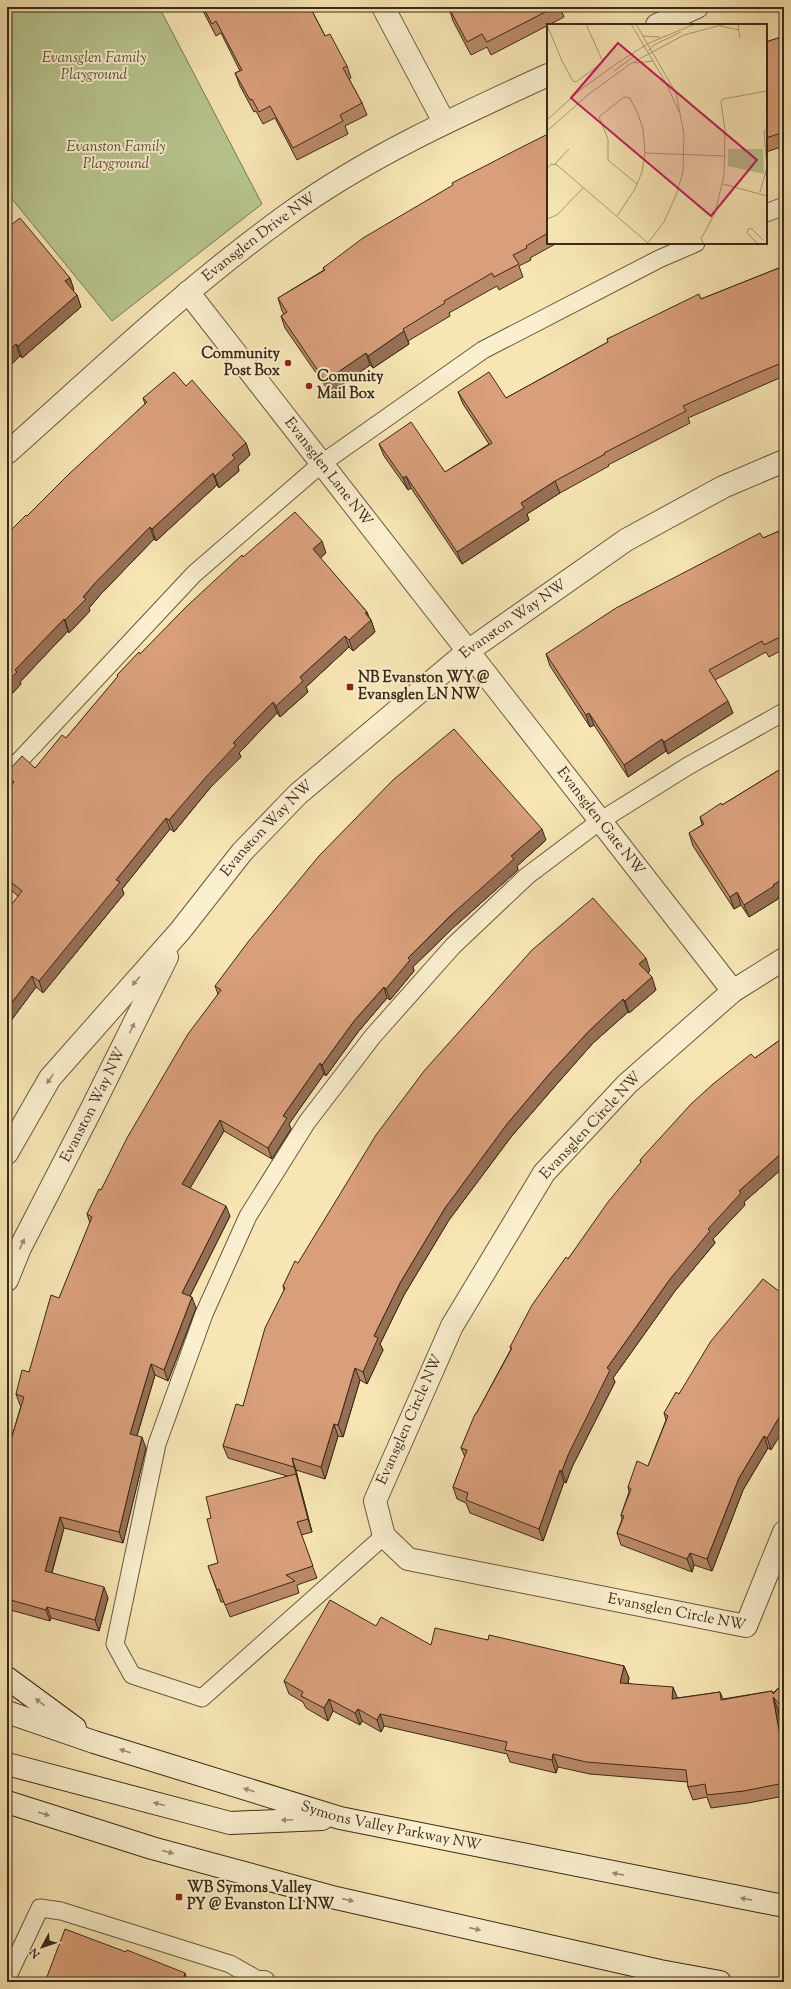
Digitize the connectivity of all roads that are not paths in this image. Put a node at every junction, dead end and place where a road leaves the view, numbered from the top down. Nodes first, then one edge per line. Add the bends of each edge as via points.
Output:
1 (383, 7) edge
2 (697, 7) edge
3 (659, 24) edge
4 (547, 75) edge
5 (444, 122) junction
6 (784, 206) edge
7 (767, 213) edge
8 (694, 244) edge
9 (188, 292) junction
10 (7, 453) edge
11 (784, 461) edge
12 (321, 464) junction
13 (468, 651) junction
14 (784, 712) edge
15 (7, 774) edge
16 (600, 821) junction
17 (180, 931) junction
18 (784, 959) edge
19 (733, 991) junction
20 (7, 1153) edge
21 (7, 1280) edge
22 (784, 1532) edge
23 (384, 1536) junction
24 (7, 1678) edge
25 (7, 1712) edge
26 (94, 1742) junction
27 (7, 1764) edge
28 (7, 1802) edge
29 (340, 1818) junction
30 (784, 1906) edge
31 (7, 1978) edge
32 (261, 1982) edge
33 (720, 1982) edge

1 - 5 street
2 - 3 street
4 - 5 street, Evansglen Drive NW
5 - 9 street, Evansglen Drive NW via 354,172 287,215
6 - 7 lane
8 - 12 lane via 659,259 483,350
9 - 10 street, Evansglen Drive NW
9 - 12 street, Evansglen Lane NW
11 - 13 street, Evanston Way NW via 723,487 626,540
12 - 13 street, Evansglen Lane NW
12 - 15 lane via 194,574
13 - 16 street, Evansglen Gate NW
13 - 17 street, Evanston Way NW via 298,794 242,852
14 - 16 lane via 688,766
16 - 19 street, Evansglen Gate NW
16 - 23 lane via 527,876 453,946 373,1036 307,1122 248,1216 204,1314 157,1444 115,1644 132,1675 202,1698
17 -> 20 street, Evanston Way NW via 50,1078
21 -> 17 street, Evanston Way NW via 20,1248
18 - 19 street, Evansglen Circle NW
19 - 23 street, Evansglen Circle NW via 627,1084 544,1173 452,1326 413,1411 375,1501
22 - 23 street, Evansglen Circle NW via 746,1626 408,1560
26 -> 24 street
25 - 26 street, Symons Valley Parkway NW
29 -> 26 street, Symons Valley Parkway NW
29 -> 27 street via 230,1823
28 -> 33 street via 152,1848 336,1898 660,1971
30 -> 29 street, Symons Valley Parkway NW
31 - 32 lane via 40,1908 61,1911 230,1964

